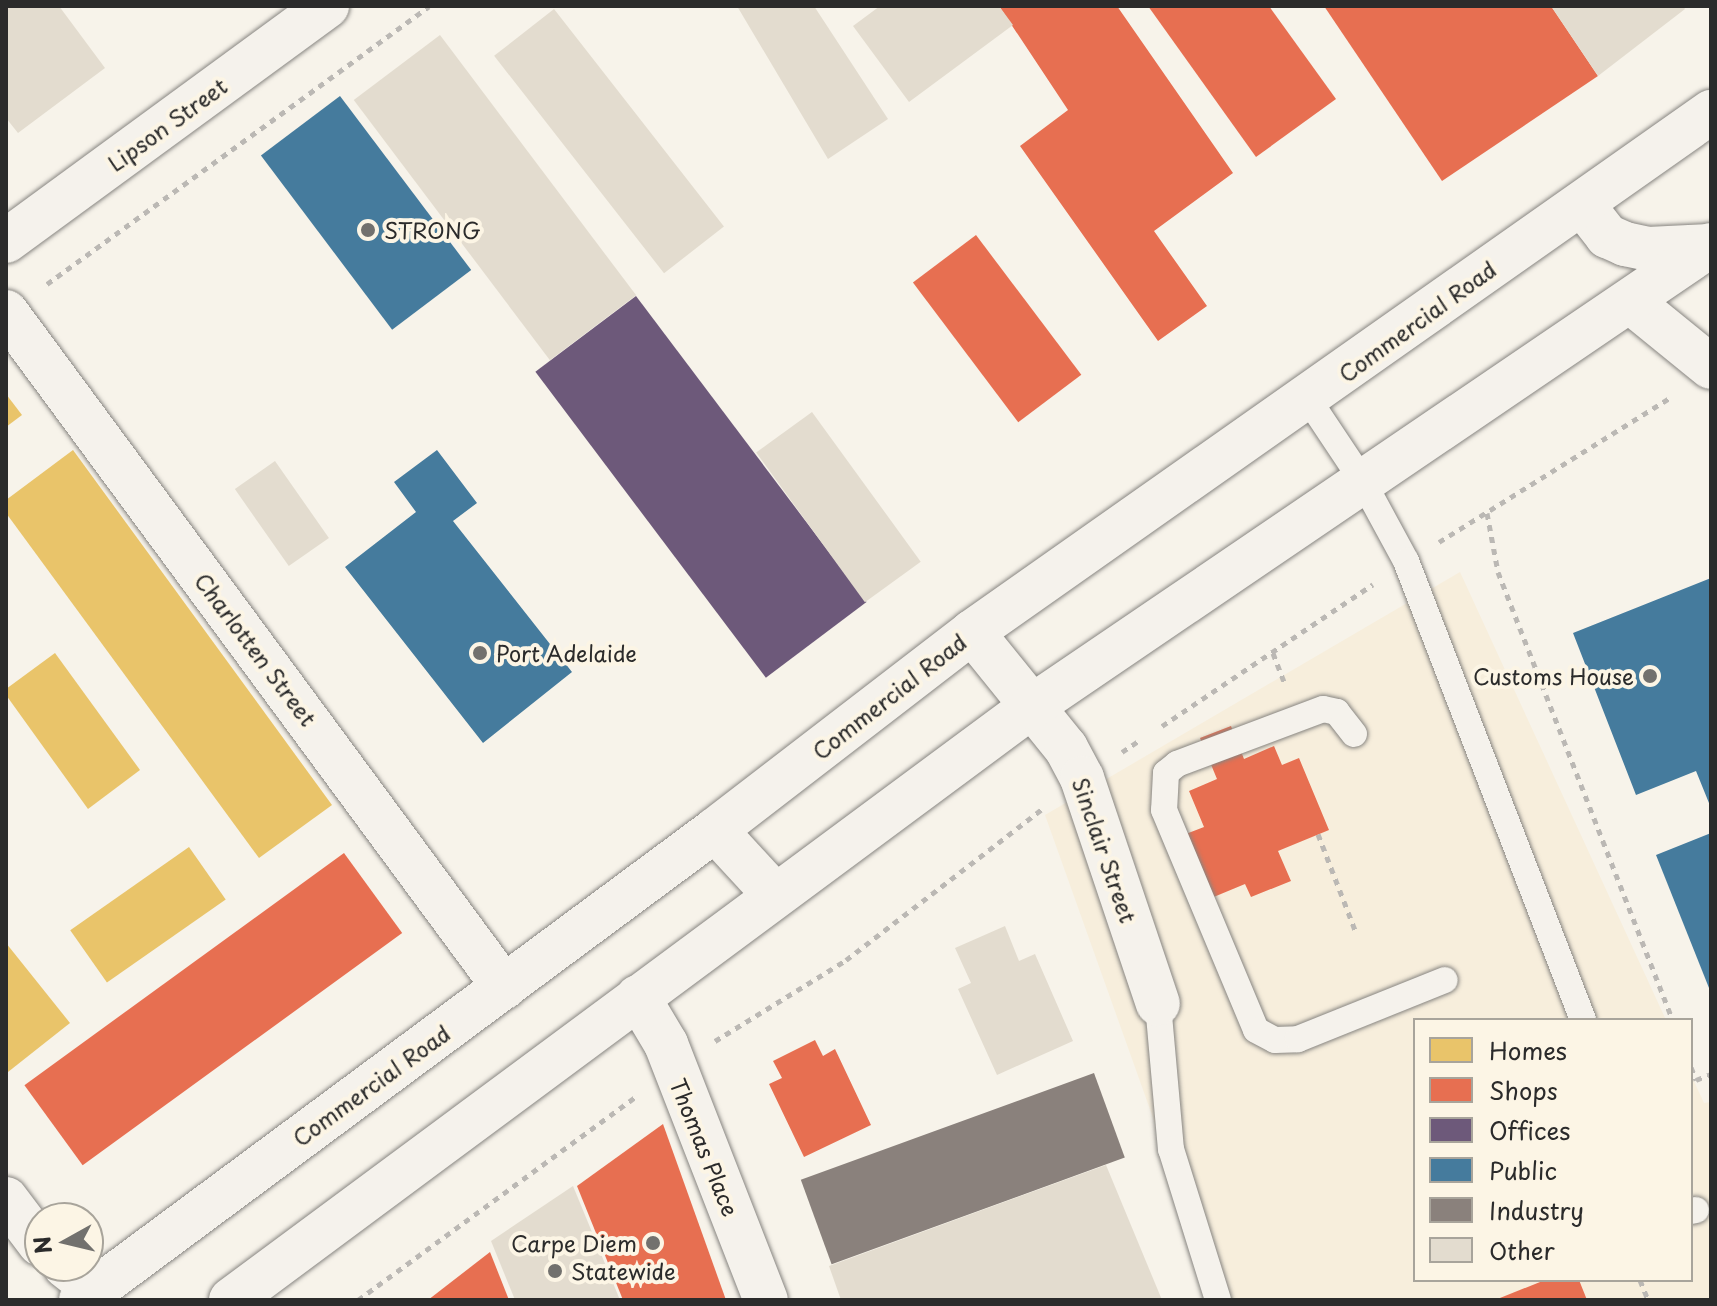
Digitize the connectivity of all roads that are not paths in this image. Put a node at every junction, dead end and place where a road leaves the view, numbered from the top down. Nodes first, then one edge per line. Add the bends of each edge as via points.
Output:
1 (327, 6) edge
2 (1711, 112) edge
3 (1582, 204) junction
4 (6, 241) edge
5 (1710, 246) edge
6 (1631, 302) junction
7 (6, 312) edge
8 (1695, 380) edge
9 (1308, 399) junction
10 (1362, 480) junction
11 (972, 632) junction
12 (1031, 707) junction
13 (1354, 734) dead end
14 (715, 830) junction
15 (774, 894) junction
16 (1445, 980) dead end
17 (504, 987) junction
18 (638, 997) junction
19 (1158, 1004) joint
20 (1582, 1018) edge
21 (6, 1199) edge
22 (24, 1223) edge
23 (87, 1289) edge
24 (231, 1300) edge
25 (766, 1300) edge
26 (1218, 1300) edge

1 - 4 main road, Lipson Street
2 - 3 main road, Commercial Road
3 - 5 main road via 1607,236 1625,244 1648,249
3 - 9 main road, Commercial Road
5 - 6 main road
6 - 8 main road
6 - 10 main road
7 - 17 main road, Charlotten Street
9 - 10 lane
9 - 11 main road, Commercial Road
10 - 12 main road
10 - 20 lane via 1406,561
11 - 12 main road, Sinclair Street
11 - 14 main road, Commercial Road
12 - 15 main road
12 - 19 main road, Sinclair Street via 1082,778
13 - 16 lane via 1337,712 1323,709 1177,764 1166,773 1164,810 1256,1030 1275,1040 1298,1039
14 - 15 main road
14 - 17 main road, Commercial Road
15 - 18 main road
17 - 23 main road, Commercial Road
18 - 24 main road
18 - 25 main road, Thomas Place via 666,1044
19 - 26 lane via 1171,1149
21 - 22 main road

